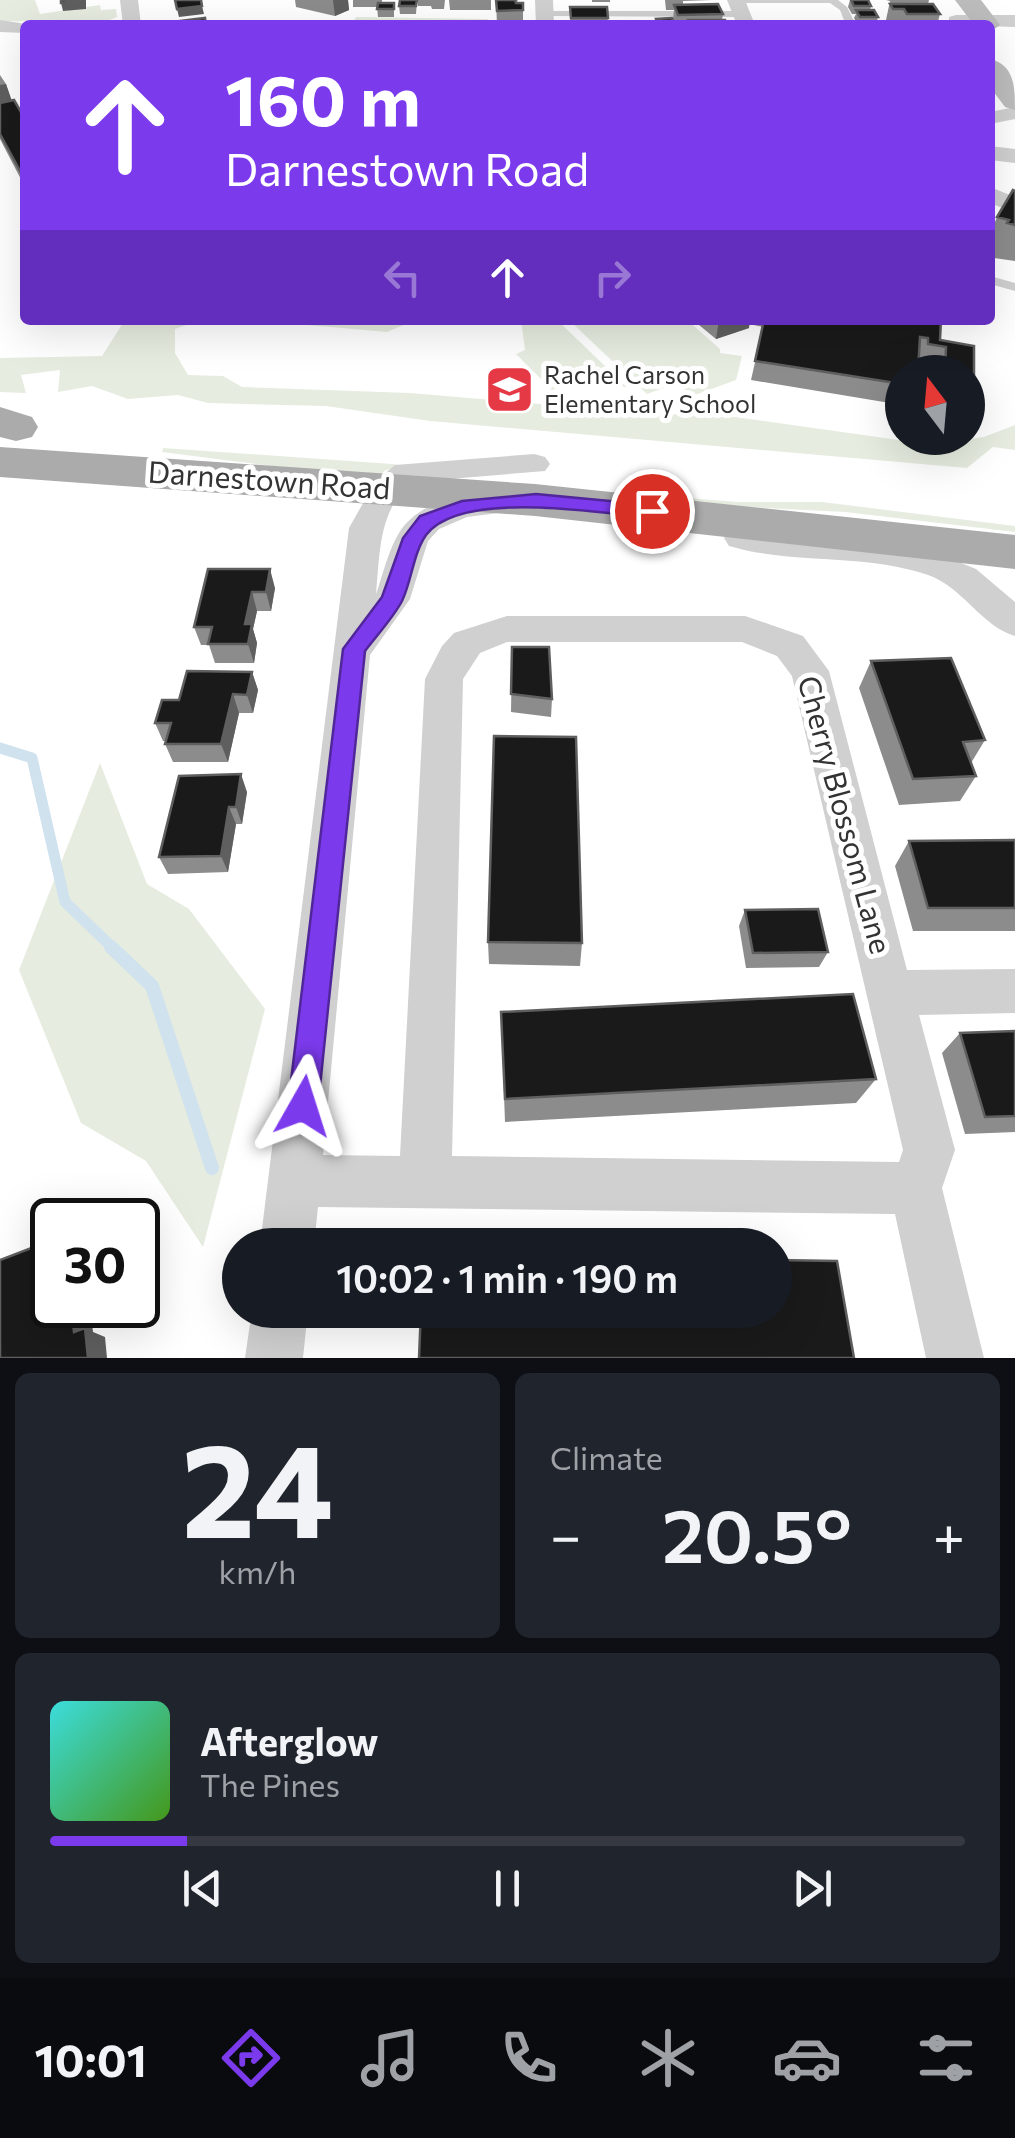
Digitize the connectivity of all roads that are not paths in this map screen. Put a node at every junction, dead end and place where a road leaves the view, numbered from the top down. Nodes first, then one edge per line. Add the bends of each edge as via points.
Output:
1 (832, 0) edge
2 (740, 10) edge
3 (545, 13) edge
4 (969, 17) edge
5 (849, 20) edge
6 (1015, 21) edge
7 (995, 42) edge
8 (1015, 61) edge
9 (995, 74) edge
10 (1015, 101) edge
11 (3, 436) edge
12 (535, 482) junction
13 (387, 489) junction
14 (1015, 514) edge
15 (691, 515) junction
16 (1015, 552) edge
17 (1015, 624) edge
18 (354, 649) junction
19 (1015, 991) edge
20 (891, 993) junction
21 (295, 1182) junction
22 (425, 1182) junction
23 (916, 1188) junction
24 (289, 1228) edge
25 (278, 1328) edge
26 (274, 1358) edge
27 (955, 1358) edge

1 - 2 lane
1 - 5 lane
2 - 3 lane
4 - 6 street
7 - 8 street
9 - 10 street
11 - 12 main road, Darnestown Road
11 - 13 main road, Darnestown Road via 207,476
12 - 13 main road, Darnestown Road
12 - 14 main road, Darnestown Road via 869,495
12 - 15 main road, Darnestown Road
12 - 18 street via 427,521 392,599
13 - 18 street via 366,528
15 - 16 main road, Darnestown Road
15 - 17 street via 714,535 943,567
18 - 21 street
19 - 20 street
20 - 22 street, Cherry Blossom Lane via 810,672 790,646 745,628 507,629 474,637 454,652 444,679
20 - 23 street, Cherry Blossom Lane via 929,1150
21 - 22 street
21 - 24 street
22 - 23 street
23 - 27 street
25 - 26 street

